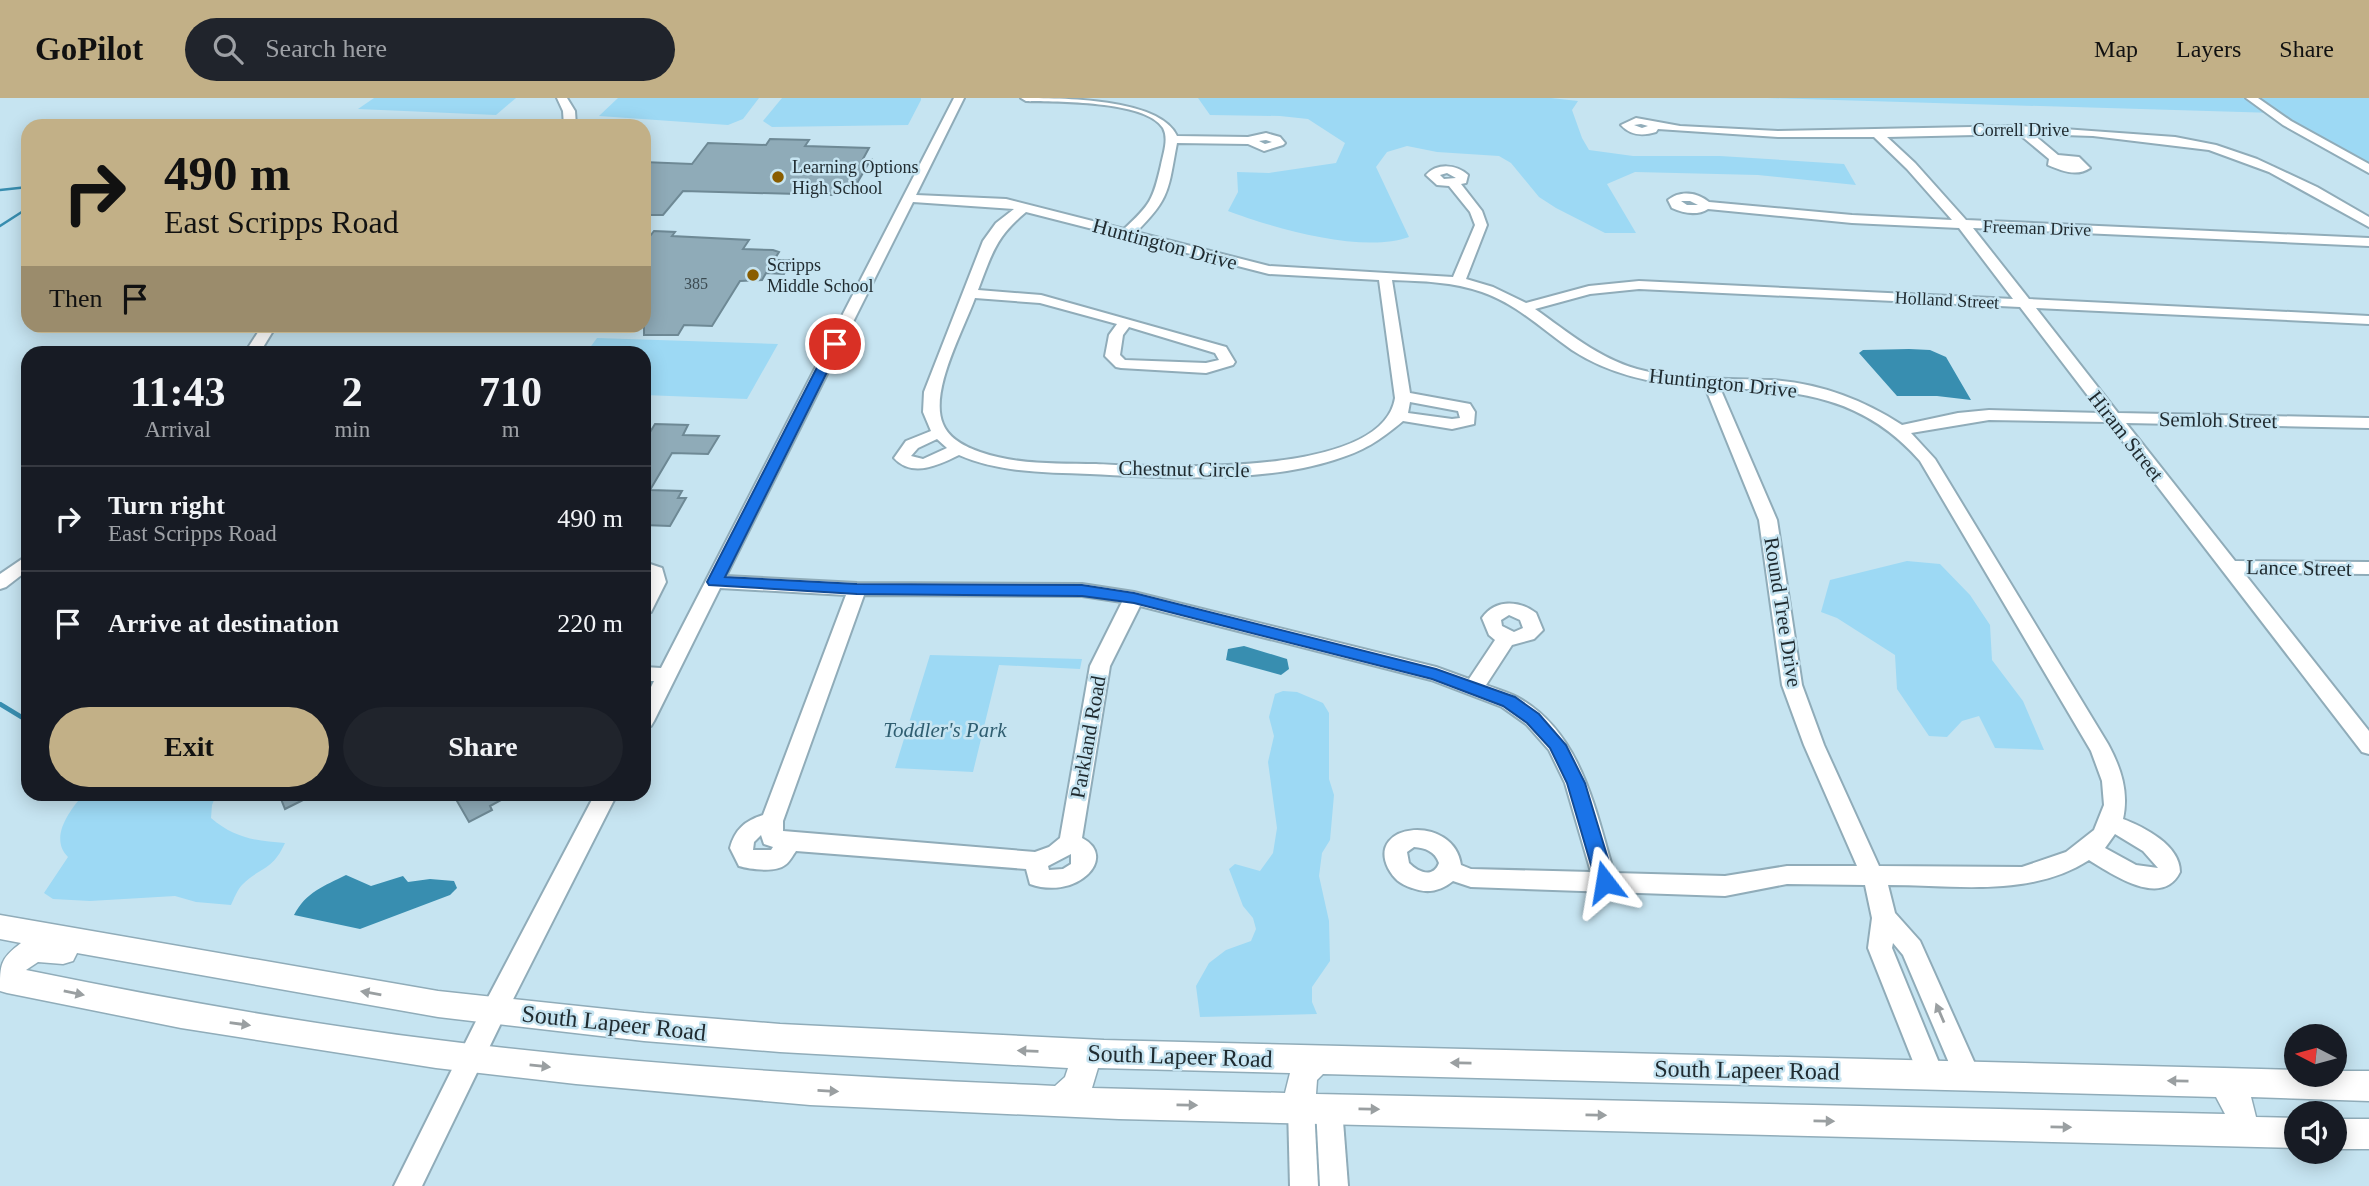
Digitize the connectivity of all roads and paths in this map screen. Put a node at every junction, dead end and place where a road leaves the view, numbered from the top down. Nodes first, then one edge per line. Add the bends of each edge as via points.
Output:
1 (562, 98) edge
2 (959, 98) edge
3 (1026, 98) edge
4 (2251, 98) edge
5 (570, 119) edge
6 (1654, 126) dead end
7 (2020, 129) junction
8 (1876, 133) junction
9 (1171, 139) junction
10 (1252, 141) dead end
11 (2055, 158) dead end
12 (2369, 169) edge
13 (1453, 183) dead end
14 (907, 198) junction
15 (1705, 205) dead end
16 (1024, 207) junction
17 (2369, 223) edge
18 (1964, 225) junction
19 (1127, 234) junction
20 (2369, 242) edge
21 (1385, 277) junction
22 (1458, 282) junction
23 (971, 294) junction
24 (2022, 304) junction
25 (1527, 307) junction
26 (2369, 320) edge
27 (1126, 322) junction
28 (1711, 384) junction
29 (1403, 396) junction
30 (1399, 416) junction
31 (2112, 418) junction
32 (2369, 423) edge
33 (1452, 424) joint
34 (1900, 430) junction
35 (939, 433) junction
36 (958, 449) junction
37 (21, 566) edge
38 (2229, 567) junction
39 (2369, 568) edge
40 (651, 570) edge
41 (715, 582) junction
42 (0, 583) edge
43 (857, 589) junction
44 (651, 594) edge
45 (1134, 598) junction
46 (1507, 637) dead end
47 (651, 674) edge
48 (668, 675) junction
49 (1474, 688) junction
50 (651, 708) edge
51 (2369, 746) edge
52 (602, 801) edge
53 (772, 821) junction
54 (2110, 823) junction
55 (790, 842) junction
56 (2088, 849) junction
57 (1449, 870) dead end
58 (1872, 874) junction
59 (1605, 882) junction
60 (1884, 918) junction
61 (0, 927) edge
62 (235, 969) junction
63 (4, 979) edge
64 (494, 1011) junction
65 (1082, 1053) junction
66 (472, 1059) junction
67 (1317, 1060) junction
68 (1931, 1075) junction
69 (1967, 1075) junction
70 (2224, 1082) junction
71 (2369, 1086) edge
72 (1059, 1102) junction
73 (1315, 1108) junction
74 (2230, 1131) junction
75 (2284, 1133) edge
76 (2347, 1134) edge
77 (2369, 1134) edge
78 (408, 1186) edge
79 (1304, 1186) edge
80 (1334, 1186) edge

1 - 5 street
2 - 14 street
3 - 9 street via 1138,106 1164,118 1172,130
4 - 12 street
6 - 8 street, Correll Drive via 1789,134
7 - 8 street, Correll Drive
7 - 11 street
7 - 17 street, Correll Drive via 2110,133 2211,147 2300,183
8 - 18 street, Hiram Street
9 - 10 street
9 - 19 street via 1161,194 1154,208
13 - 22 street via 1476,211 1481,225
14 - 16 street, Huntington Drive
14 - 41 street
15 - 18 street, Freeman Drive
16 - 19 street, Huntington Drive
16 - 23 street via 990,241
18 - 20 street, Freeman Drive
18 - 24 street, Hiram Street
19 - 21 street, Huntington Drive via 1269,270
21 - 22 street, Huntington Drive
21 - 29 street
22 - 25 street, Huntington Drive via 1498,292
23 - 27 street via 1041,299
23 - 35 street via 933,392 930,417
24 - 25 street, Holland Street via 1639,285 1589,290
24 - 26 street, Holland Street
24 - 31 street, Hiram Street
25 - 28 street, Huntington Drive via 1591,356 1617,368
27 - 27 street via 1116,335 1112,356 1121,364 1206,368 1228,362 1221,350
28 - 34 street, Huntington Drive via 1811,392 1861,408
28 - 58 street, Round Tree Drive via 1768,520 1792,685
29 - 30 street
29 - 33 street via 1464,407 1468,421
30 - 33 street
30 - 36 street, Chestnut Circle via 1371,440 1263,470 1026,466
31 - 32 street, Semloh Street
31 - 34 street, Semloh Street via 1989,415
31 - 38 street, Hiram Street
34 - 54 street, Huntington Drive via 1927,459 2101,750 2115,786
35 - 36 street, Chestnut Circle
35 - 36 street via 914,443 902,458 923,465
37 - 42 street
38 - 39 street, Lance Street
38 - 51 street, Hiram Street
40 - 44 street via 656,572 657,582
41 - 43 street
41 - 48 street
43 - 45 street via 1082,590
43 - 53 street
45 - 49 street via 1436,674
45 - 55 street, Parkland Road via 1100,666 1070,842 1083,849 1078,872 1044,880 1038,877 1035,861
46 - 49 street
47 - 48 street
48 - 50 street
49 - 59 street via 1509,702 1557,745 1576,783
52 - 64 street
53 - 55 street via 772,838
53 - 55 street via 744,836 741,848 747,859 777,859
54 - 56 street
54 - 56 street via 2157,849 2169,872 2160,879 2140,877
56 - 58 street via 2050,870 2022,876
57 - 59 street via 1471,878
58 - 59 street via 1787,875 1725,886
58 - 60 street, Round Tree Drive
60 - 68 street, Round Tree Drive via 1880,948
69 -> 60 street, Round Tree Drive via 1912,948
61 - 62 main road, South Lapeer Road
62 - 63 main road via 189,977 39,948 18,960
64 -> 62 main road, South Lapeer Road
63 -> 66 main road via 181,1015
65 -> 64 main road, South Lapeer Road via 792,1039
64 - 66 street
65 - 67 main road, South Lapeer Road
65 - 72 main road via 1081,1079
66 -> 72 main road via 810,1090
66 - 78 street
68 -> 67 main road, South Lapeer Road
67 - 73 main road via 1300,1081
68 - 69 main road, South Lapeer Road
70 -> 69 main road, South Lapeer Road
70 - 71 main road, South Lapeer Road
70 - 74 main road via 2241,1112 2241,1120
72 -> 73 main road
73 -> 74 main road
73 - 79 street
73 - 80 street
74 - 75 main road
76 - 77 main road

